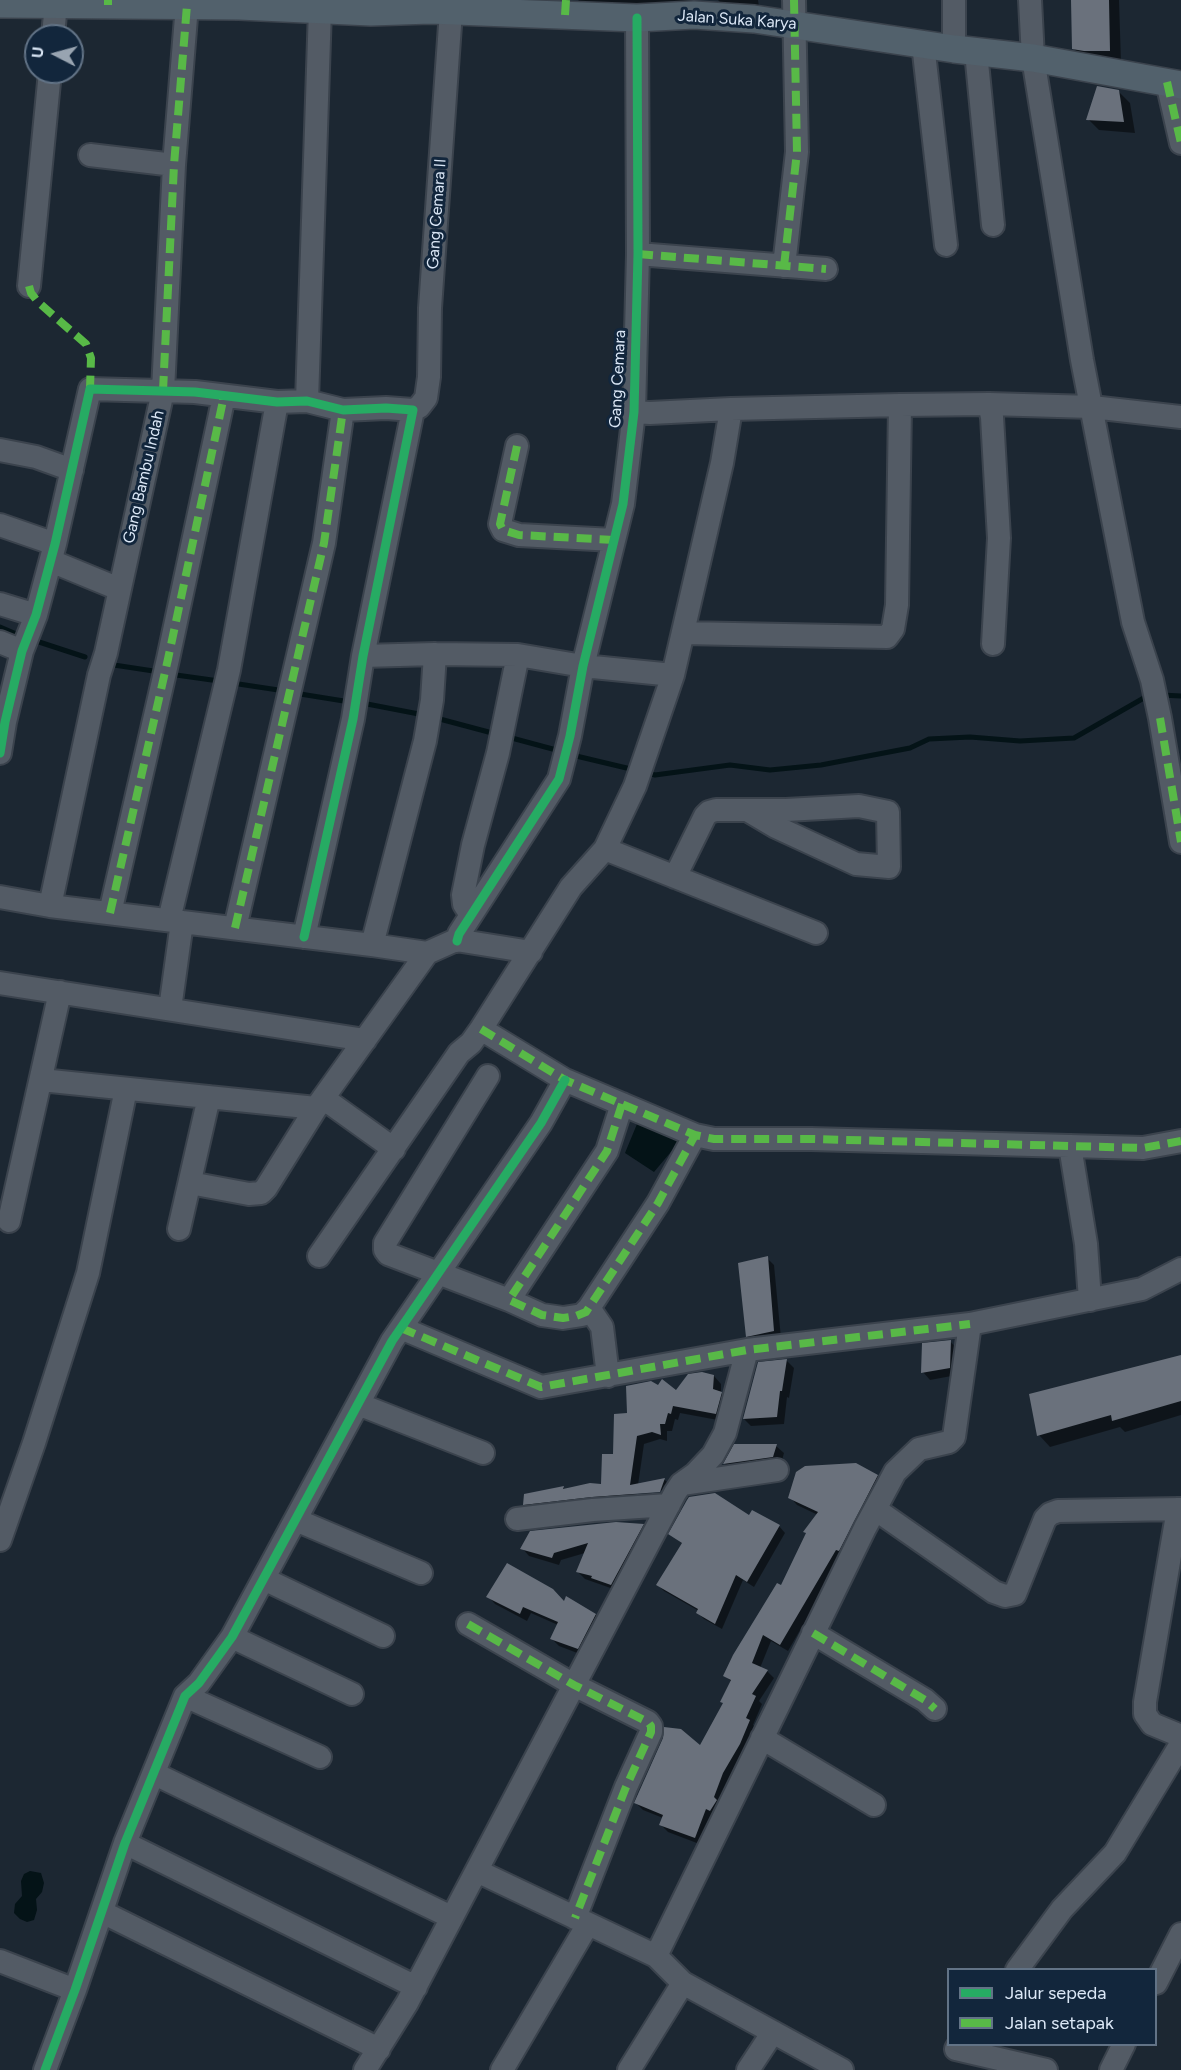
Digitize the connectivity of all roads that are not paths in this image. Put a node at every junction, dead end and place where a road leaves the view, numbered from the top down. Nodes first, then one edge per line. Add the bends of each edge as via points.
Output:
1 (954, 0) edge
2 (1030, 0) edge
3 (108, 2) edge
4 (56, 3) junction
5 (239, 3) edge
6 (0, 4) edge
7 (187, 5) junction
8 (370, 6) edge
9 (694, 7) edge
10 (566, 8) edge
11 (320, 9) junction
12 (451, 11) junction
13 (794, 12) edge
14 (638, 18) junction
15 (55, 24) edge
16 (923, 44) junction
17 (965, 51) junction
18 (1033, 58) junction
19 (1174, 83) edge
20 (49, 84) edge
21 (1181, 143) edge
22 (90, 155) dead end
23 (174, 165) junction
24 (993, 225) dead end
25 (946, 245) dead end
26 (638, 254) junction
27 (784, 266) junction
28 (826, 269) dead end
29 (29, 286) dead end
30 (163, 391) junction
31 (224, 396) junction
32 (307, 401) junction
33 (278, 402) junction
34 (989, 404) junction
35 (900, 405) junction
36 (1092, 407) junction
37 (730, 409) junction
38 (343, 410) junction
39 (413, 410) junction
40 (634, 412) junction
41 (1181, 417) edge
42 (517, 446) dead end
43 (0, 450) edge
44 (72, 470) junction
45 (0, 525) edge
46 (614, 540) junction
47 (53, 553) junction
48 (119, 589) junction
49 (0, 604) edge
50 (683, 633) junction
51 (29, 634) junction
52 (0, 642) edge
53 (993, 644) dead end
54 (435, 654) junction
55 (518, 655) junction
56 (363, 656) junction
57 (583, 666) junction
58 (673, 675) junction
59 (2, 721) edge
60 (0, 753) edge
61 (749, 811) junction
62 (1181, 842) edge
63 (605, 849) junction
64 (675, 877) junction
65 (0, 897) edge
66 (50, 906) junction
67 (110, 913) junction
68 (471, 915) junction
69 (176, 921) junction
70 (236, 928) junction
71 (816, 933) dead end
72 (304, 937) junction
73 (457, 940) junction
74 (372, 945) junction
75 (531, 952) junction
76 (427, 953) junction
77 (0, 983) edge
78 (60, 992) junction
79 (170, 1009) junction
80 (481, 1029) junction
81 (364, 1040) junction
82 (488, 1076) dead end
83 (41, 1080) junction
84 (565, 1080) junction
85 (126, 1089) junction
86 (209, 1097) junction
87 (319, 1103) junction
88 (622, 1104) junction
89 (695, 1135) junction
90 (1181, 1141) edge
91 (1070, 1146) junction
92 (394, 1149) junction
93 (190, 1183) junction
94 (9, 1221) dead end
95 (179, 1229) dead end
96 (319, 1256) dead end
97 (1181, 1269) edge
98 (438, 1274) junction
99 (509, 1300) junction
100 (1090, 1300) junction
101 (590, 1308) junction
102 (970, 1324) junction
103 (401, 1328) junction
104 (747, 1350) junction
105 (608, 1376) junction
106 (358, 1404) junction
107 (483, 1453) dead end
108 (777, 1470) dead end
109 (681, 1484) junction
110 (669, 1505) junction
111 (875, 1509) junction
112 (1180, 1509) edge
113 (517, 1519) dead end
114 (296, 1520) junction
115 (0, 1540) edge
116 (421, 1573) dead end
117 (264, 1579) junction
118 (468, 1624) dead end
119 (813, 1633) junction
120 (383, 1636) dead end
121 (232, 1637) junction
122 (574, 1685) junction
123 (352, 1694) dead end
124 (185, 1696) junction
125 (935, 1709) dead end
126 (1181, 1736) edge
127 (762, 1738) junction
128 (1181, 1744) edge
129 (320, 1757) dead end
130 (155, 1774) junction
131 (874, 1805) dead end
132 (125, 1843) junction
133 (477, 1871) junction
134 (102, 1912) junction
135 (451, 1917) junction
136 (582, 1921) junction
137 (1181, 1934) edge
138 (656, 1956) junction
139 (0, 1960) edge
140 (1018, 1968) edge
141 (1157, 1979) edge
142 (683, 1983) junction
143 (416, 1987) junction
144 (75, 1990) junction
145 (772, 2032) junction
146 (958, 2046) edge
147 (1123, 2046) edge
148 (379, 2049) junction
149 (989, 2065) edge
150 (45, 2070) edge
151 (365, 2070) edge
152 (502, 2070) edge
153 (629, 2070) edge
154 (748, 2070) edge
155 (842, 2070) edge
156 (1046, 2070) edge
157 (1111, 2070) edge

1 - 17 street
2 - 18 street
3 - 4 main road, Jalan Suka Karya
3 - 7 main road, Jalan Suka Karya
4 - 6 main road, Jalan Suka Karya
4 - 15 street
5 - 7 main road, Jalan Suka Karya
5 - 11 main road, Jalan Suka Karya
7 - 23 street, Gang Bambu Indah
8 - 11 main road, Jalan Suka Karya
8 - 12 main road, Jalan Suka Karya
9 - 13 main road, Jalan Suka Karya
9 - 14 main road, Jalan Suka Karya
10 - 12 main road, Jalan Suka Karya
10 - 14 main road, Jalan Suka Karya
11 - 32 street
12 - 39 street, Gang Cemara II via 430,308 429,377 426,398
13 - 16 main road, Jalan Suka Karya
13 - 27 street via 797,152
14 - 26 street, Gang Cemara
16 - 17 main road, Jalan Suka Karya
16 - 25 street
17 - 18 main road, Jalan Suka Karya
17 - 24 street
18 - 19 main road, Jalan Suka Karya
18 - 36 street
19 - 21 street
20 - 29 street
22 - 23 street
23 - 30 street, Gang Bambu Indah
26 - 27 street
26 - 40 street, Gang Cemara
27 - 28 street
30 - 31 street
30 - 44 street via 90,389
30 - 48 street, Gang Bambu Indah
31 - 33 street
31 - 67 street
32 - 33 street
32 - 38 street
33 - 69 street via 229,670
34 - 35 street
34 - 36 street
34 - 53 street via 999,538
35 - 37 street
35 - 50 street via 897,604 887,637
36 - 41 street
36 - 62 street via 1133,622 1160,717
37 - 40 street
37 - 50 street via 722,463
38 - 39 street
38 - 70 street via 324,543
39 - 56 street
40 - 46 street, Gang Cemara via 623,504
42 - 46 street via 500,524 503,530 519,535
43 - 44 street
44 - 47 street
45 - 47 street
46 - 57 street, Gang Cemara
47 - 48 street
47 - 51 street
48 - 66 street, Gang Bambu Indah
49 - 51 street
50 - 58 street
51 - 52 street
51 - 59 street
54 - 55 street
54 - 56 street
54 - 74 street via 425,741
55 - 57 street
55 - 68 street via 463,896
56 - 72 street via 353,719
57 - 58 street
57 - 68 street, Gang Cemara via 560,779
58 - 63 street via 635,786
59 - 60 street
61 - 61 street via 856,864 889,867 888,812 859,806
61 - 64 street via 716,810 706,814
63 - 64 street
63 - 75 street via 570,887
64 - 71 street
65 - 66 street
66 - 67 street
67 - 69 street
68 - 73 street
69 - 70 street
69 - 79 street
70 - 72 street
72 - 74 street
73 - 75 street
73 - 76 street
74 - 76 street
75 - 80 street
76 - 81 street
77 - 78 street
78 - 79 street
78 - 83 street
79 - 81 street
80 - 84 street
80 - 92 street via 459,1053
81 - 87 street
82 - 98 street via 385,1244 388,1254
83 - 85 street
83 - 94 street
84 - 88 street
84 - 98 street via 541,1123
85 - 86 street
85 - 115 street via 88,1273
86 - 87 street
86 - 93 street
87 - 92 street
87 - 93 street via 261,1193
88 - 89 street
88 - 99 street via 607,1150
89 - 91 street via 714,1139
89 - 101 street via 658,1203
90 - 91 street via 1143,1148
91 - 100 street via 1086,1244
92 - 96 street
93 - 95 street
97 - 100 street via 1142,1289
98 - 99 street
98 - 103 street
99 - 101 street via 542,1315 563,1318 582,1315
100 - 102 street
101 - 105 street via 602,1327
102 - 104 street
102 - 111 street via 954,1437 910,1455
103 - 105 street via 542,1387
103 - 106 street
104 - 105 street
104 - 109 street via 725,1433 714,1455
106 - 107 street
106 - 114 street
108 - 109 street
109 - 110 street
110 - 113 street
110 - 122 street
111 - 112 street via 1005,1596 1015,1594 1050,1514
111 - 119 street
112 - 126 street via 1145,1714 1152,1724
114 - 116 street
114 - 117 street
117 - 120 street
117 - 121 street
118 - 122 street
119 - 125 street
119 - 127 street
121 - 123 street
121 - 124 street
122 - 133 street
122 - 136 street via 648,1722 651,1728 626,1787
124 - 129 street
124 - 130 street
127 - 131 street
127 - 138 street
128 - 140 street via 1115,1853 1062,1910
130 - 132 street
130 - 135 street
132 - 134 street
132 - 143 street
133 - 135 street
133 - 136 street
134 - 144 street
134 - 148 street
135 - 143 street
136 - 138 street
136 - 152 street
137 - 141 street
138 - 142 street
139 - 144 street
142 - 145 street
142 - 153 street
143 - 148 street
144 - 150 street
145 - 154 street
145 - 155 street
146 - 149 street via 956,2049
147 - 157 street
148 - 151 street
149 - 156 street

